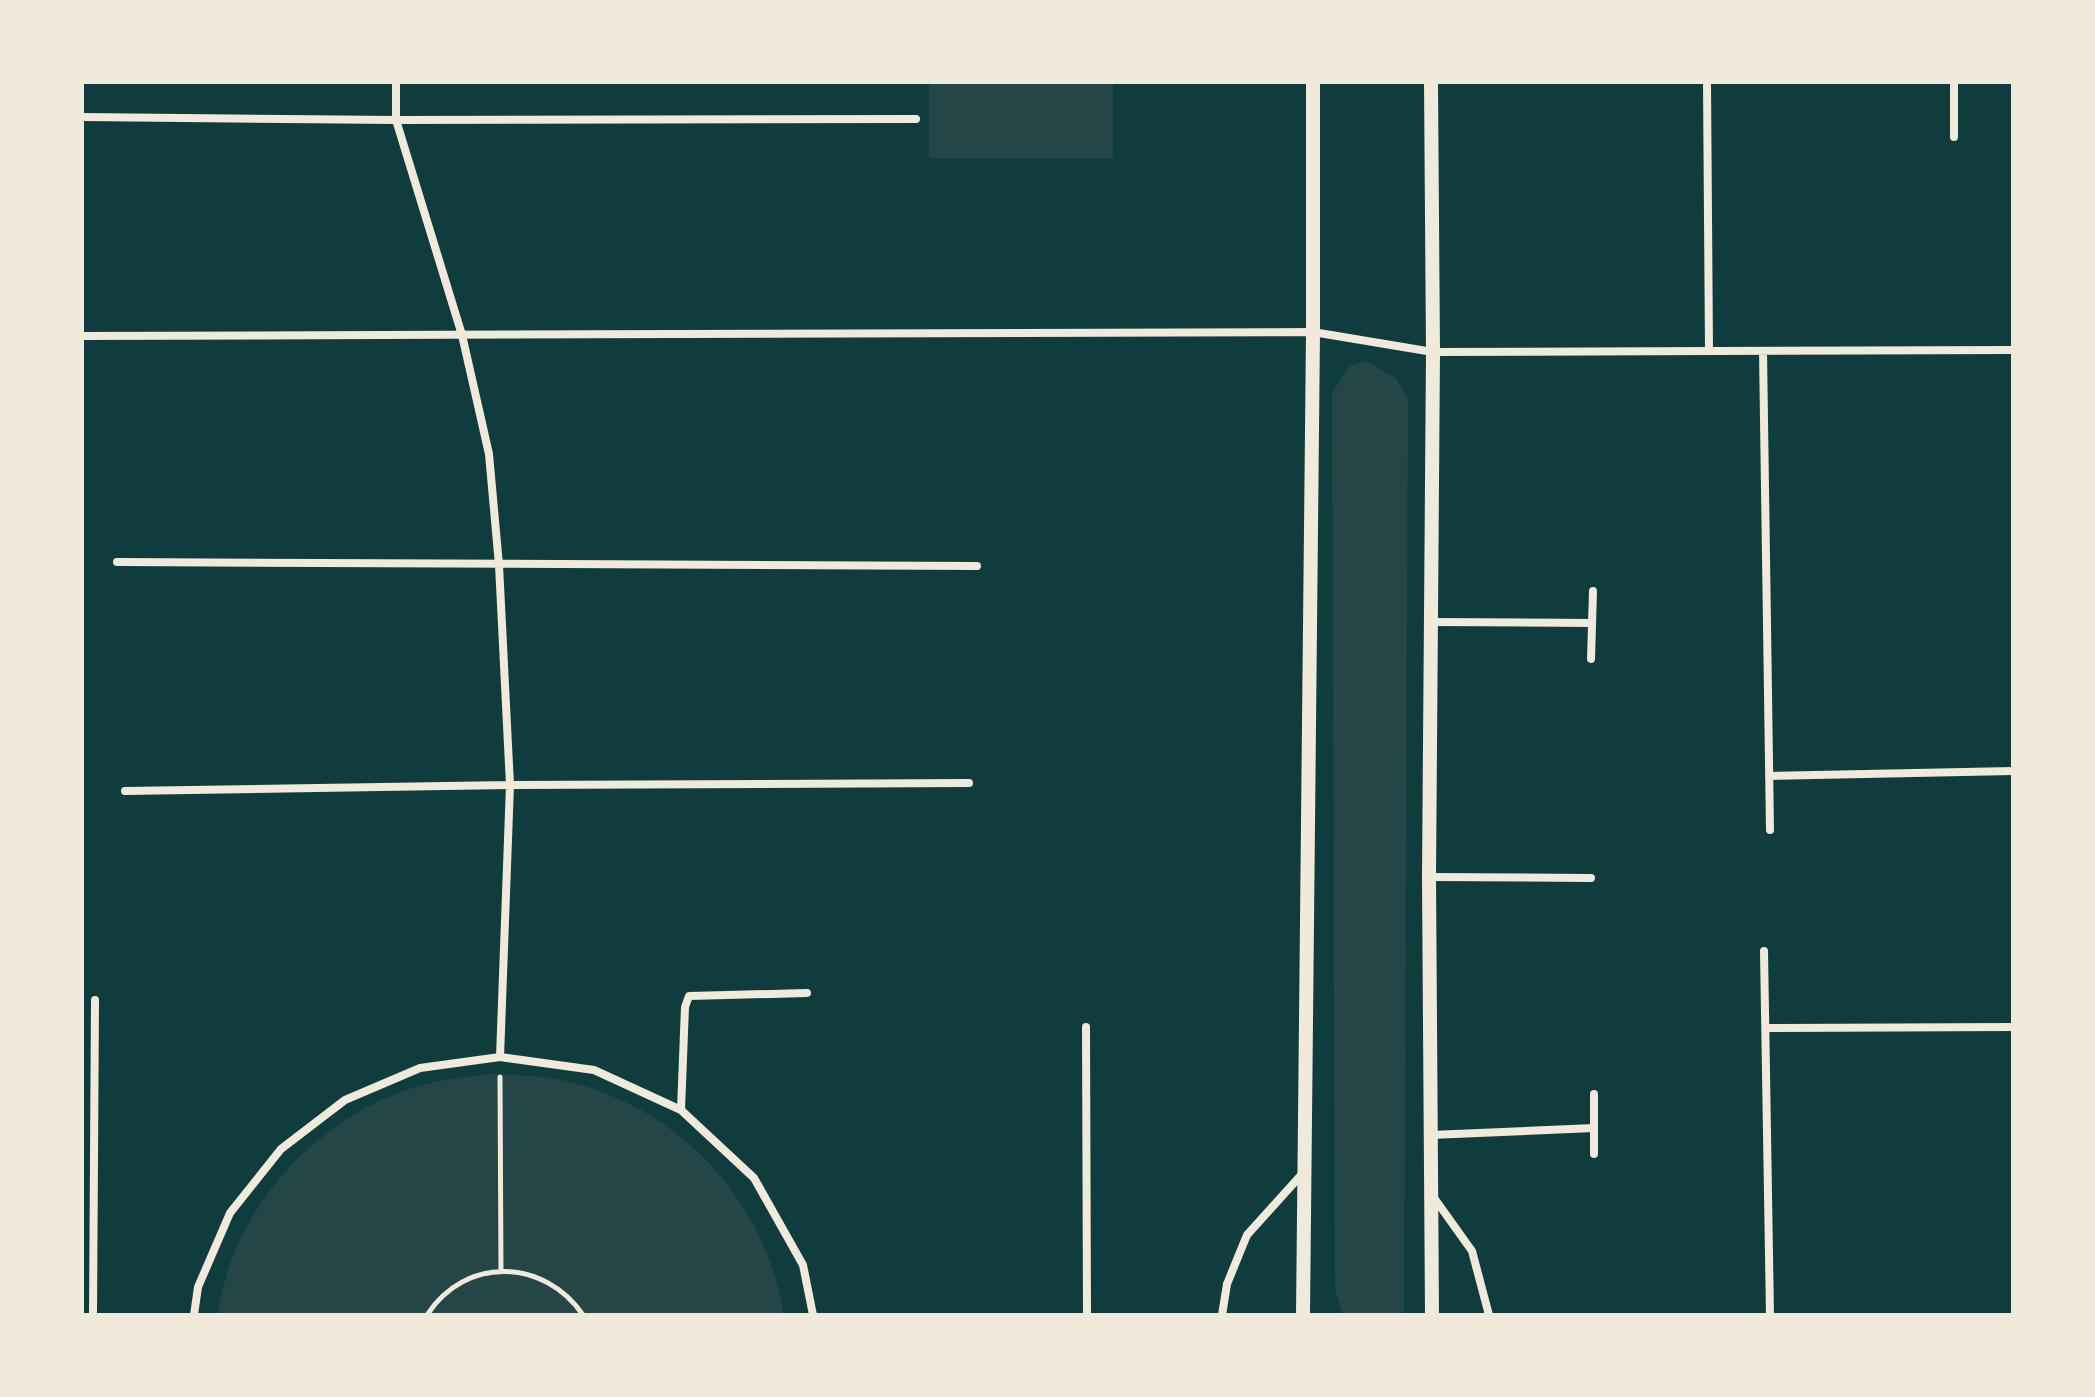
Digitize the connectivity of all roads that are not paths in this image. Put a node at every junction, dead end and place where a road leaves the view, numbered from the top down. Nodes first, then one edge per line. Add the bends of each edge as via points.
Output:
1 (396, 82) edge
2 (1313, 82) edge
3 (1431, 82) edge
4 (1707, 82) edge
5 (1954, 82) edge
6 (82, 117) edge
7 (916, 119) dead end
8 (396, 120) junction
9 (1954, 137) dead end
10 (1313, 332) junction
11 (462, 335) junction
12 (82, 336) edge
13 (2013, 350) edge
14 (1709, 351) junction
15 (1763, 351) junction
16 (1433, 352) junction
17 (117, 562) dead end
18 (499, 565) junction
19 (977, 566) dead end
20 (1593, 591) dead end
21 (1430, 622) junction
22 (1592, 623) junction
23 (1591, 659) dead end
24 (2013, 771) edge
25 (1769, 776) junction
26 (969, 783) dead end
27 (510, 785) junction
28 (125, 791) dead end
29 (1770, 830) dead end
30 (1429, 877) junction
31 (1591, 878) dead end
32 (1764, 951) dead end
33 (807, 993) dead end
34 (95, 1000) dead end
35 (1086, 1027) dead end
36 (2013, 1027) edge
37 (1767, 1028) junction
38 (500, 1057) junction
39 (1594, 1094) dead end
40 (681, 1110) junction
41 (1594, 1128) junction
42 (1431, 1135) junction
43 (1594, 1154) dead end
44 (1304, 1172) junction
45 (1431, 1193) junction
46 (93, 1315) edge
47 (194, 1315) edge
48 (813, 1315) edge
49 (1087, 1315) edge
50 (1222, 1315) edge
51 (1303, 1315) edge
52 (1432, 1315) edge
53 (1489, 1315) edge
54 (1770, 1315) edge

1 - 8 street
2 - 10 street
3 - 16 street
4 - 14 street
5 - 9 street
6 - 8 street
7 - 8 street
8 - 11 street
10 - 11 street
10 - 16 street
10 - 44 street
11 - 12 street
11 - 18 street via 489,454
13 - 15 street
14 - 15 street
14 - 16 street
15 - 25 street
16 - 21 street
17 - 18 street
18 - 19 street
18 - 27 street
20 - 22 street
21 - 22 street
21 - 30 street
22 - 23 street
24 - 25 street
25 - 29 street
26 - 27 street
27 - 28 street
27 - 38 street
30 - 31 street
30 - 42 street
32 - 37 street
33 - 40 street via 689,996
34 - 46 street
35 - 49 street
36 - 37 street
37 - 54 street
38 - 40 street via 594,1070
38 - 47 street via 420,1068 345,1100 281,1149 230,1213 198,1287
39 - 41 street
40 - 48 street via 754,1178 803,1265
41 - 42 street
41 - 43 street
42 - 45 street
44 - 50 street via 1247,1235 1227,1284
44 - 51 street
45 - 52 street
45 - 53 street via 1472,1251

